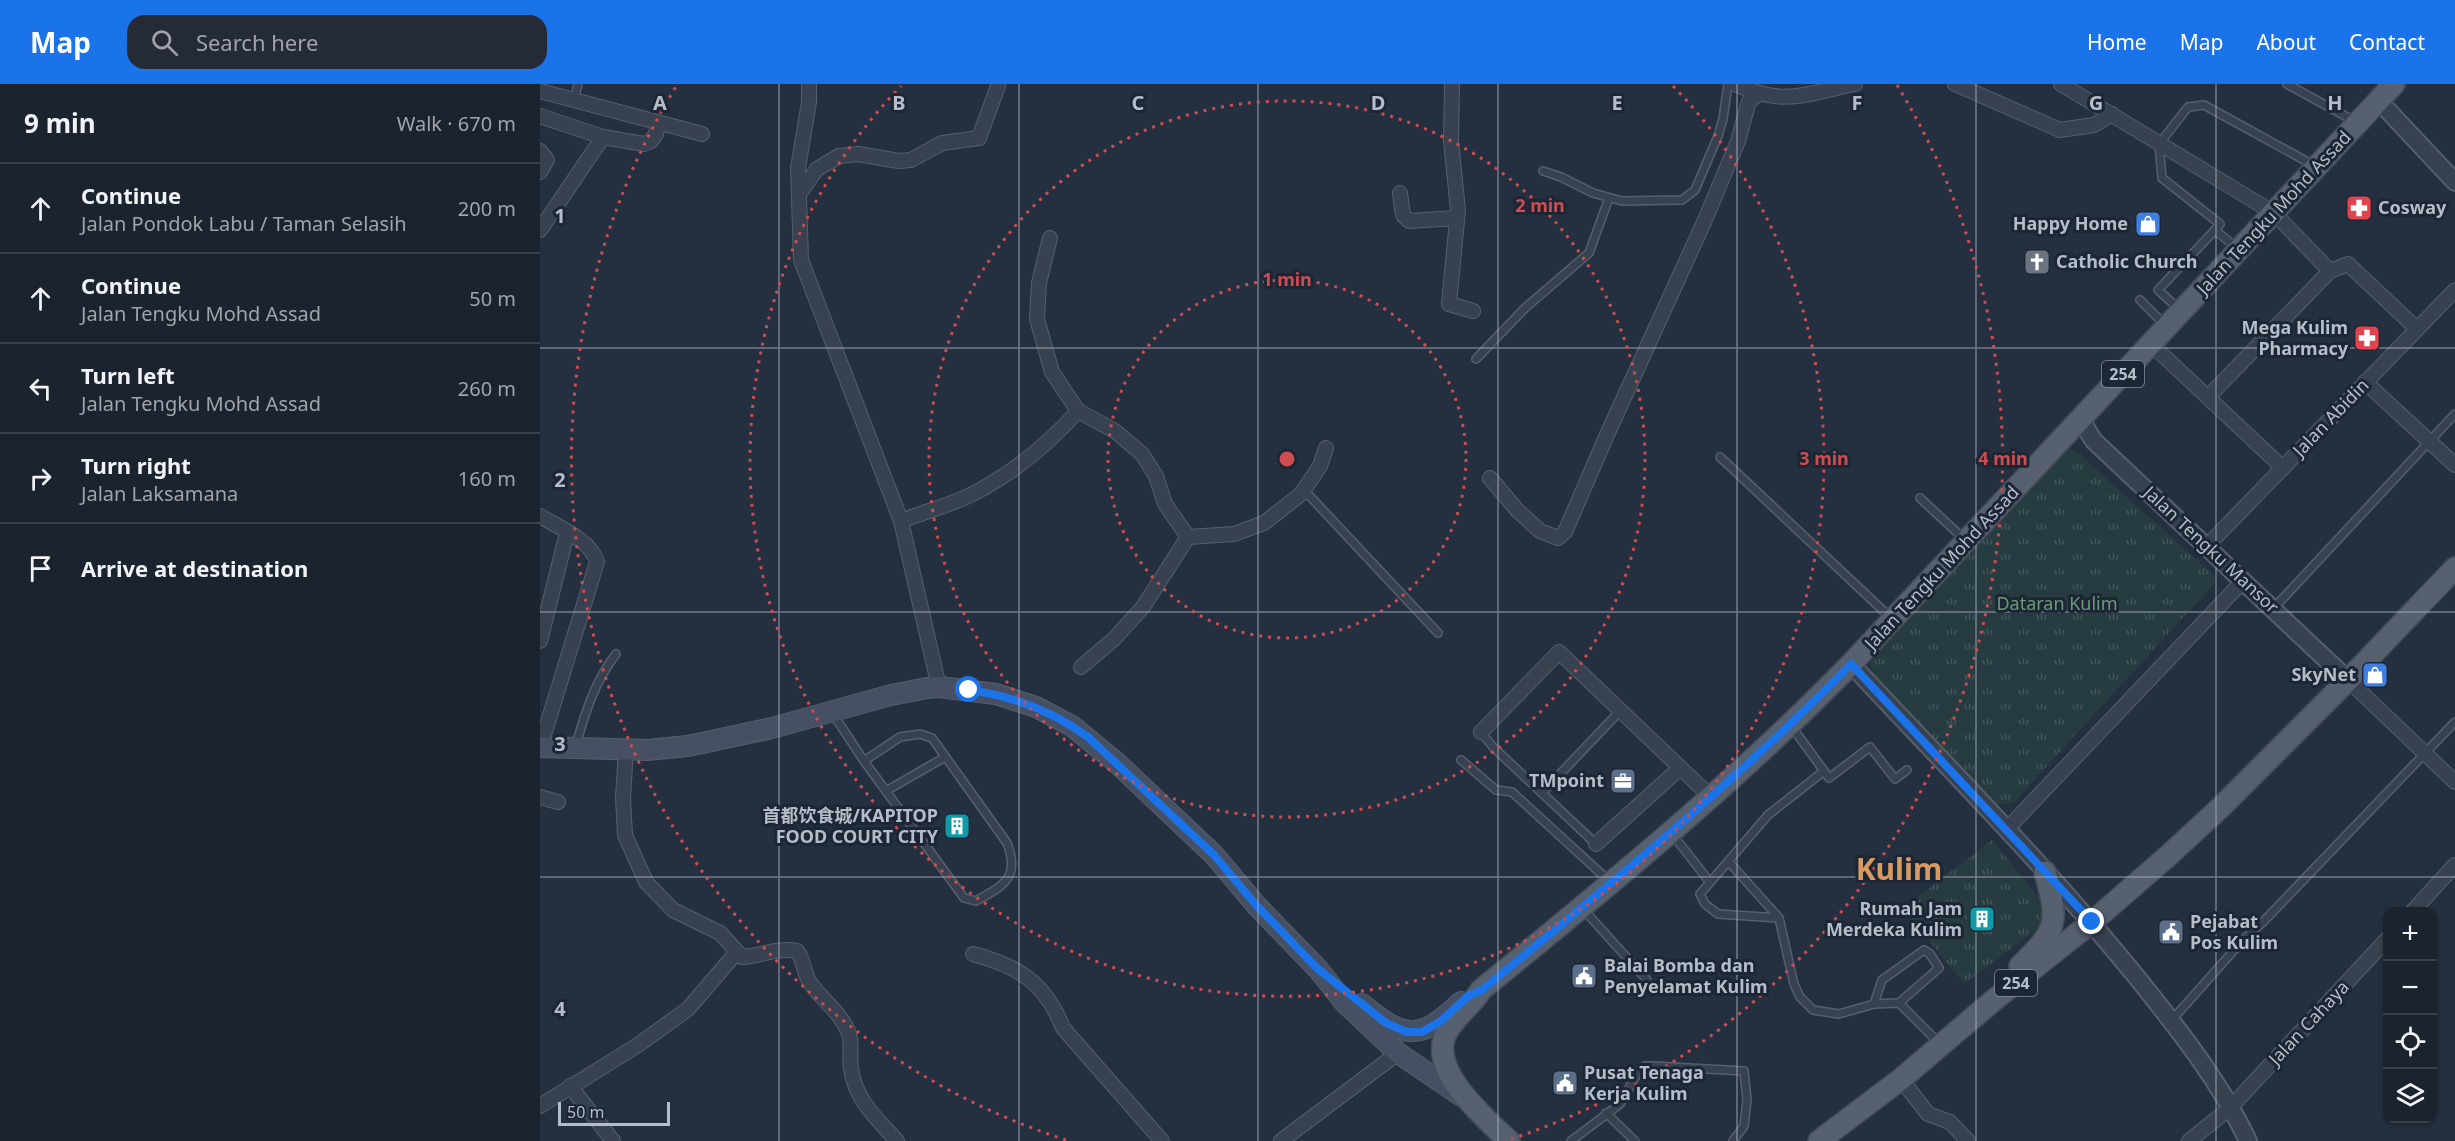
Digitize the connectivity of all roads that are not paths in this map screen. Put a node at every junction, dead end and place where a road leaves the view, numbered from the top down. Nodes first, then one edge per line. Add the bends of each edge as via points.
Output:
1 (579, 84) edge
2 (809, 84) edge
3 (1452, 84) edge
4 (1728, 84) edge
5 (1735, 84) edge
6 (1855, 84) edge
7 (1955, 84) edge
8 (2061, 84) edge
9 (2288, 84) edge
10 (2394, 84) edge
11 (998, 86) dead end
12 (540, 91) edge
13 (1756, 93) junction
14 (574, 100) junction
15 (2379, 101) junction
16 (2112, 114) junction
17 (540, 116) edge
18 (658, 123) junction
19 (2358, 123) junction
20 (702, 134) dead end
21 (603, 137) junction
22 (2159, 144) junction
23 (541, 152) edge
24 (2317, 167) junction
25 (1543, 171) dead end
26 (540, 172) edge
27 (2455, 182) edge
28 (800, 193) junction
29 (1400, 194) dead end
30 (1609, 198) junction
31 (2274, 213) junction
32 (1457, 218) junction
33 (540, 230) edge
34 (2215, 230) junction
35 (1050, 238) dead end
36 (2239, 250) junction
37 (2330, 271) junction
38 (2455, 290) edge
39 (2140, 300) dead end
40 (1473, 310) dead end
41 (2174, 319) junction
42 (2417, 329) junction
43 (2151, 344) junction
44 (1476, 359) dead end
45 (2365, 382) junction
46 (2208, 397) junction
47 (1078, 411) junction
48 (2455, 414) edge
49 (2084, 416) junction
50 (2429, 441) junction
51 (1326, 448) dead end
52 (1720, 457) dead end
53 (2455, 465) edge
54 (2283, 468) junction
55 (1490, 478) dead end
56 (1304, 490) junction
57 (1920, 498) dead end
58 (540, 516) edge
59 (901, 521) junction
60 (567, 533) junction
61 (1188, 537) junction
62 (1967, 541) junction
63 (2207, 546) junction
64 (2455, 568) edge
65 (2243, 581) junction
66 (2273, 609) junction
67 (543, 615) edge
68 (1893, 620) junction
69 (1438, 633) dead end
70 (540, 641) edge
71 (616, 654) dead end
72 (1851, 664) junction
73 (1081, 667) dead end
74 (2348, 680) junction
75 (939, 687) junction
76 (1620, 711) junction
77 (831, 712) junction
78 (2455, 722) edge
79 (1791, 726) junction
80 (1481, 732) joint
81 (540, 747) edge
82 (575, 748) junction
83 (626, 749) junction
84 (2424, 753) junction
85 (945, 757) junction
86 (1461, 760) dead end
87 (864, 761) junction
88 (1680, 768) junction
89 (1907, 770) dead end
90 (1824, 771) junction
91 (2455, 782) edge
92 (886, 791) junction
93 (1542, 793) junction
94 (540, 797) edge
95 (1711, 797) junction
96 (558, 802) dead end
97 (2006, 831) junction
98 (1670, 832) junction
99 (1596, 844) joint
100 (1729, 862) junction
101 (2455, 865) edge
102 (2045, 872) junction
103 (1709, 881) junction
104 (1611, 883) junction
105 (2417, 907) edge
106 (1582, 908) junction
107 (1779, 918) junction
108 (2092, 922) junction
109 (2383, 943) edge
110 (736, 953) junction
111 (973, 954) dead end
112 (1318, 969) junction
113 (1647, 980) dead end
114 (1482, 990) junction
115 (1994, 1000) junction
116 (1899, 1003) junction
117 (1874, 1004) junction
118 (2171, 1021) junction
119 (1940, 1044) junction
120 (1398, 1053) junction
121 (1901, 1079) junction
122 (570, 1086) junction
123 (1465, 1098) junction
124 (540, 1106) edge
125 (2230, 1108) junction
126 (1606, 1113) junction
127 (1290, 1138) edge
128 (613, 1141) edge
129 (897, 1141) edge
130 (1162, 1141) edge
131 (1509, 1141) edge
132 (1571, 1141) edge
133 (1635, 1141) edge
134 (1733, 1141) edge
135 (1819, 1141) edge
136 (1968, 1141) edge
137 (2189, 1141) edge
138 (2248, 1141) edge

1 - 14 lane
2 - 28 street via 798,168
3 - 32 street via 1451,141
4 - 30 lane via 1724,119 1695,190 1682,200
5 - 13 street
6 - 13 street via 1806,96 1778,98
7 - 16 street via 2060,130 2094,125
8 - 16 street
9 - 19 lane
10 - 15 main road, Jalan Tengku Mohd Assad / 254
11 - 28 street via 980,138 942,143 911,160 858,154 838,156 818,169
12 - 14 street
13 - 55 street via 1746,106 1738,141 1709,210 1565,532 1558,538 1545,533 1517,510
14 - 18 street
15 - 19 main road, Jalan Tengku Mohd Assad / 254
15 - 27 street
16 - 22 street
17 - 21 street
18 - 20 street
18 - 21 street via 656,134 644,144
19 - 24 main road, Jalan Tengku Mohd Assad / 254
21 - 33 street
22 - 24 lane via 2188,107 2204,105
22 - 31 street
22 - 34 lane via 2162,178 2220,224
23 - 26 street via 547,160
24 - 31 main road, Jalan Tengku Mohd Assad / 254
25 - 30 lane
28 - 59 street via 801,260
29 - 32 street via 1403,215 1408,221
30 - 44 lane via 1589,253 1525,308
31 - 36 main road, Jalan Tengku Mohd Assad / 254
31 - 37 street
32 - 40 street via 1449,304
34 - 36 lane
34 - 41 lane via 2158,290
35 - 47 street via 1039,283 1037,320 1052,372
36 - 41 main road, Jalan Tengku Mohd Assad / 254
37 - 42 street via 2348,264
37 - 46 street
38 - 42 street, Jalan Abidin
39 - 41 lane
41 - 43 main road, Jalan Tengku Mohd Assad / 254
42 - 45 street, Jalan Abidin
43 - 46 street
43 - 49 main road, Jalan Tengku Mohd Assad / 254
45 - 50 street
45 - 54 street, Jalan Abidin
46 - 54 street
47 - 59 street via 1049,441 981,490
47 - 61 street via 1115,431 1142,454 1156,476 1165,504
48 - 50 lane
49 - 62 main road, Jalan Tengku Mohd Assad / 254
49 - 63 street, Jalan Tengku Mansor via 2084,425 2094,441
50 - 53 street
50 - 66 lane
51 - 56 street via 1320,466
52 - 68 lane
54 - 63 street, Jalan Abidin
56 - 61 street via 1264,523 1234,534
56 - 69 lane
57 - 62 lane
58 - 60 street
59 - 75 street
60 - 67 street
60 - 81 street via 587,546 597,562
61 - 73 street via 1143,607
62 - 68 main road, Jalan Tengku Mohd Assad / 254
63 - 65 street, Jalan Tengku Mansor
64 - 74 main road, 254
65 - 66 street, Jalan Tengku Mansor
65 - 97 street
66 - 74 street, Jalan Tengku Mansor
67 - 70 street
68 - 72 main road, Jalan Tengku Mohd Assad / 254
71 - 82 lane via 588,705
72 - 79 main road, Jalan Tengku Mohd Assad / 254
72 - 97 street
74 - 84 street
74 - 108 main road, 254 via 2221,807
75 - 77 main road via 891,695
75 - 112 main road via 1016,700 1051,714 1088,737 1214,855
76 - 80 street via 1559,652
76 - 88 street
76 - 93 lane
77 - 83 main road via 723,740 670,749
77 - 87 lane
78 - 84 lane
79 - 90 lane
79 - 95 main road, Jalan Tengku Mohd Assad / 254
80 - 93 lane
81 - 82 main road
82 - 83 main road
83 - 110 street via 625,835 646,882 673,910 720,933
84 - 91 street
84 - 118 lane via 2244,939
85 - 87 lane via 932,738 920,734 900,737
85 - 92 lane
85 - 92 lane via 1007,843 1014,860 1010,876 994,891 976,901 964,898
86 - 104 lane via 1496,790 1512,792
87 - 92 lane
88 - 95 street
88 - 99 street
89 - 90 lane via 1895,779 1870,747 1829,778
90 - 100 lane via 1768,815
93 - 99 lane
94 - 96 street
95 - 98 main road, Jalan Tengku Mohd Assad / 254
97 - 102 street
98 - 103 lane
98 - 104 main road, Jalan Tengku Mohd Assad / 254
100 - 103 lane
100 - 107 lane
101 - 105 street
102 - 108 street
102 - 115 main road via 2054,908 2052,927
103 - 107 lane via 1700,894 1718,914
104 - 106 main road, Jalan Tengku Mohd Assad / 254
106 - 113 lane
106 - 114 main road, Jalan Tengku Mohd Assad / 254
107 - 117 lane via 1794,984 1813,1010 1839,1014
108 - 115 main road, 254
108 - 118 street
109 - 125 street, Jalan Cahaya
110 - 122 street via 688,1009
110 - 129 street via 753,957 778,949 797,951 810,984 833,1006 849,1033 850,1066 865,1107
111 - 130 street via 1003,962 1032,981 1054,1006 1063,1028
112 - 114 main road, Jalan Tengku Mohd Assad via 1386,1023 1412,1033 1431,1028 1468,996
112 - 120 main road via 1344,1002
114 - 123 main road, Jalan Tengku Mohd Assad / 254 via 1447,1031 1443,1042 1443,1061
115 - 119 main road, 254
116 - 117 lane
116 - 117 lane via 1939,968 1924,950 1882,980
116 - 119 lane
118 - 125 street
119 - 121 main road, 254
120 - 123 main road
120 - 127 street
121 - 135 main road, 254
121 - 136 street via 1928,1114 1950,1122
122 - 124 street
122 - 128 street
123 - 131 main road, 254
125 - 137 street, Jalan Cahaya
125 - 138 street
126 - 132 lane
126 - 133 lane
126 - 134 lane via 1620,1104 1631,1081 1645,1066 1744,1071 1744,1126

